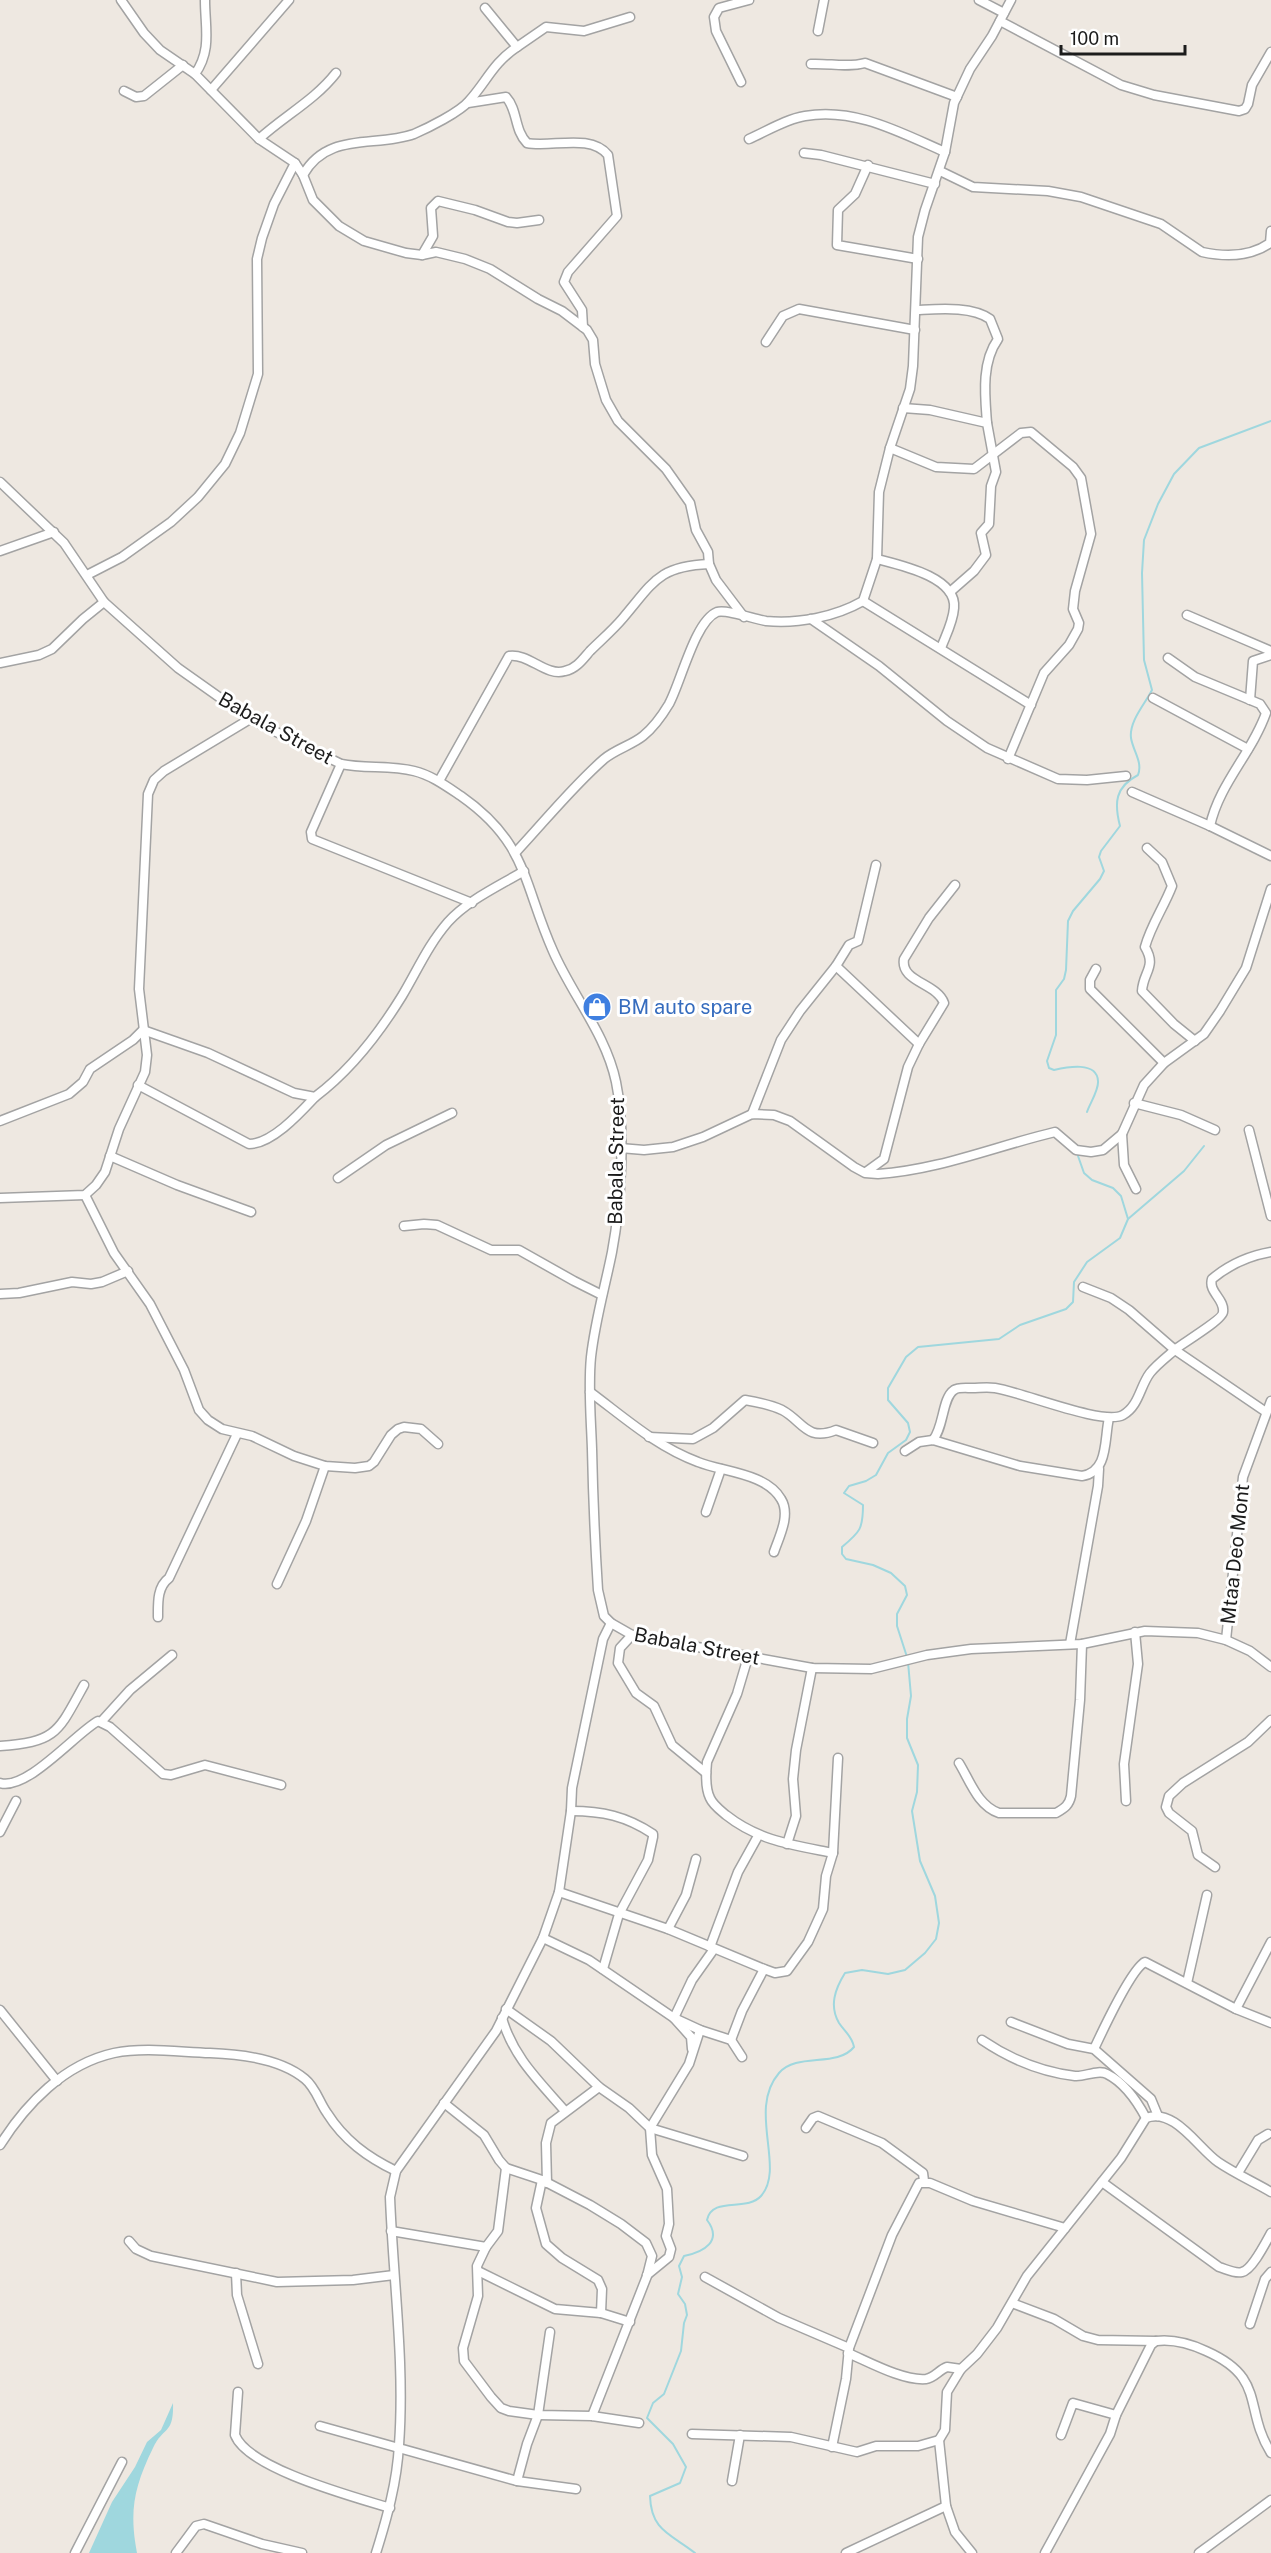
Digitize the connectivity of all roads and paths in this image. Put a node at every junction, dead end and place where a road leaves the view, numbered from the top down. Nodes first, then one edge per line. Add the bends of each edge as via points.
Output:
1 (121, 0) edge
2 (205, 0) edge
3 (290, 0) edge
4 (749, 0) edge
5 (824, 0) edge
6 (979, 0) edge
7 (1011, 0) edge
8 (484, 8) dead end
9 (630, 17) dead end
10 (1002, 17) junction
11 (818, 31) dead end
12 (517, 47) junction
13 (1271, 52) edge
14 (811, 64) dead end
15 (183, 65) junction
16 (336, 73) dead end
17 (195, 74) junction
18 (741, 82) dead end
19 (211, 90) junction
20 (123, 91) dead end
21 (957, 97) junction
22 (468, 104) junction
23 (259, 139) junction
24 (749, 139) dead end
25 (945, 152) junction
26 (804, 153) dead end
27 (295, 163) junction
28 (868, 165) junction
29 (940, 171) junction
30 (303, 174) junction
31 (935, 184) junction
32 (539, 220) dead end
33 (1271, 231) edge
34 (1270, 243) edge
35 (422, 255) junction
36 (918, 259) junction
37 (917, 310) junction
38 (583, 327) junction
39 (915, 330) junction
40 (766, 342) dead end
41 (903, 408) junction
42 (987, 423) junction
43 (890, 448) junction
44 (993, 453) junction
45 (0, 482) edge
46 (54, 532) junction
47 (0, 551) edge
48 (877, 559) junction
49 (709, 564) junction
50 (87, 575) junction
51 (950, 592) junction
52 (863, 602) junction
53 (104, 603) junction
54 (1188, 615) dead end
55 (744, 617) junction
56 (812, 619) junction
57 (940, 648) junction
58 (1271, 653) edge
59 (1168, 658) dead end
60 (0, 663) edge
61 (1153, 698) dead end
62 (1250, 700) junction
63 (1031, 705) junction
64 (250, 719) junction
65 (1248, 749) junction
66 (1008, 759) junction
67 (341, 764) junction
68 (1126, 777) dead end
69 (439, 781) junction
70 (1132, 792) dead end
71 (1210, 826) junction
72 (1147, 848) dead end
73 (516, 852) junction
74 (1270, 854) edge
75 (876, 865) dead end
76 (524, 871) junction
77 (955, 885) dead end
78 (1271, 889) edge
79 (472, 903) junction
80 (837, 966) junction
81 (1096, 969) dead end
82 (143, 1030) junction
83 (1196, 1041) junction
84 (919, 1044) junction
85 (1164, 1063) junction
86 (138, 1085) junction
87 (315, 1097) junction
88 (1134, 1103) junction
89 (452, 1113) dead end
90 (752, 1114) junction
91 (0, 1121) edge
92 (1215, 1130) dead end
93 (1249, 1130) dead end
94 (1122, 1134) junction
95 (620, 1148) junction
96 (110, 1156) junction
97 (865, 1173) junction
98 (338, 1178) dead end
99 (1136, 1189) dead end
100 (85, 1195) junction
101 (0, 1198) edge
102 (251, 1212) dead end
103 (1271, 1216) edge
104 (404, 1226) dead end
105 (1271, 1252) edge
106 (128, 1271) junction
107 (1083, 1287) dead end
108 (0, 1294) edge
109 (602, 1294) junction
110 (1175, 1350) junction
111 (590, 1392) junction
112 (1271, 1401) edge
113 (1266, 1412) junction
114 (1109, 1418) junction
115 (237, 1434) junction
116 (649, 1437) junction
117 (933, 1440) junction
118 (873, 1443) dead end
119 (438, 1444) dead end
120 (906, 1451) dead end
121 (325, 1466) junction
122 (721, 1469) junction
123 (1099, 1469) junction
124 (706, 1512) dead end
125 (774, 1552) dead end
126 (277, 1584) dead end
127 (158, 1617) dead end
128 (611, 1623) junction
129 (1135, 1632) junction
130 (632, 1635) junction
131 (1226, 1640) junction
132 (1070, 1644) junction
133 (1082, 1644) junction
134 (172, 1655) dead end
135 (748, 1657) junction
136 (1271, 1667) edge
137 (812, 1668) junction
138 (84, 1685) dead end
139 (1271, 1720) edge
140 (101, 1722) junction
141 (0, 1746) edge
142 (838, 1758) dead end
143 (959, 1763) dead end
144 (705, 1773) junction
145 (0, 1783) edge
146 (281, 1785) dead end
147 (16, 1801) dead end
148 (1126, 1801) dead end
149 (571, 1811) junction
150 (0, 1832) edge
151 (758, 1836) junction
152 (787, 1844) junction
153 (834, 1853) junction
154 (696, 1859) dead end
155 (1215, 1867) dead end
156 (559, 1892) junction
157 (1207, 1895) dead end
158 (620, 1914) junction
159 (668, 1929) junction
160 (543, 1938) junction
161 (1271, 1942) edge
162 (712, 1948) junction
163 (603, 1969) junction
164 (764, 1969) junction
165 (1187, 1983) junction
166 (1236, 2008) junction
167 (506, 2009) junction
168 (0, 2010) edge
169 (502, 2018) junction
170 (674, 2018) junction
171 (1011, 2022) dead end
172 (1271, 2023) edge
173 (700, 2030) junction
174 (731, 2040) junction
175 (982, 2040) dead end
176 (1094, 2049) junction
177 (692, 2053) junction
178 (742, 2057) dead end
179 (57, 2080) junction
180 (599, 2087) junction
181 (444, 2103) junction
182 (565, 2111) junction
183 (1158, 2116) junction
184 (1146, 2118) junction
185 (650, 2128) junction
186 (806, 2128) dead end
187 (1270, 2134) edge
188 (0, 2145) edge
189 (743, 2156) dead end
190 (506, 2168) junction
191 (396, 2170) junction
192 (1238, 2173) junction
193 (924, 2181) junction
194 (545, 2182) junction
195 (1102, 2182) junction
196 (1271, 2192) edge
197 (1065, 2228) junction
198 (391, 2230) junction
199 (1271, 2233) edge
200 (129, 2241) dead end
201 (486, 2247) junction
202 (478, 2271) junction
203 (1271, 2272) edge
204 (236, 2273) junction
205 (394, 2275) junction
206 (647, 2276) junction
207 (705, 2277) dead end
208 (1012, 2303) junction
209 (601, 2313) junction
210 (630, 2322) junction
211 (1250, 2324) dead end
212 (550, 2332) dead end
213 (1156, 2341) junction
214 (849, 2351) junction
215 (258, 2364) dead end
216 (961, 2369) junction
217 (238, 2392) dead end
218 (538, 2415) junction
219 (1116, 2415) junction
220 (592, 2416) junction
221 (639, 2423) dead end
222 (320, 2426) dead end
223 (692, 2434) dead end
224 (740, 2435) junction
225 (1061, 2435) dead end
226 (939, 2440) junction
227 (399, 2447) junction
228 (832, 2447) junction
229 (1271, 2453) edge
230 (122, 2462) dead end
231 (517, 2481) junction
232 (732, 2481) dead end
233 (576, 2489) dead end
234 (1271, 2500) edge
235 (946, 2506) junction
236 (390, 2508) junction
237 (861, 2551) edge
238 (75, 2553) edge
239 (176, 2553) edge
240 (302, 2553) edge
241 (376, 2553) edge
242 (846, 2553) edge
243 (972, 2553) edge
244 (1045, 2553) edge
245 (1199, 2553) edge

1 - 15 street via 160,51
2 - 17 street via 207,44 204,60
3 - 19 street
4 - 18 street via 719,8 714,17 716,31
5 - 11 street
6 - 10 street
7 - 10 street
8 - 12 street
9 - 12 street via 584,31 546,27
10 - 13 street via 1121,85 1239,111 1248,104 1252,85
10 - 21 street
12 - 22 street via 501,57
14 - 21 street via 865,63
15 - 17 street
15 - 20 street via 144,96
16 - 23 street via 318,93
17 - 19 street
19 - 23 street
21 - 25 street
22 - 30 street via 413,134 325,151 310,162
22 - 38 street via 506,97 526,143 591,144 608,154 617,216 568,272 564,282 582,310
23 - 27 street
24 - 25 street via 803,116 832,114 878,124
25 - 29 street
26 - 28 street
27 - 30 street
27 - 50 street via 262,238 257,260 258,374 240,433 225,464 171,522 122,557
28 - 31 street
28 - 36 street via 855,194 838,210 837,245
29 - 31 street
29 - 34 street via 973,187 1081,197 1161,224 1202,252 1248,254
30 - 35 street via 313,200 339,226 364,241
31 - 36 street via 918,237
32 - 35 street via 517,224 438,201 431,208 433,236
33 - 34 street
35 - 38 street via 436,252 490,269
36 - 37 street
37 - 39 street
37 - 42 street via 956,310 990,319 998,339 990,350 985,383
38 - 49 street via 593,340 595,364 606,399 618,421 666,469 690,504
39 - 40 street via 800,309 783,316
39 - 41 street via 910,389
41 - 42 street
41 - 43 street
42 - 44 street
43 - 44 street via 936,467 956,469 974,469
43 - 48 street via 879,492
44 - 51 street via 996,472 991,486 989,524 981,533 986,555
44 - 63 street via 1021,433 1031,432 1073,467 1081,478 1088,509 1091,534 1079,571 1073,609 1078,628 1069,645 1044,673
45 - 46 street, Babala Street
46 - 47 street
46 - 50 street, Babala Street
48 - 51 street via 927,575
48 - 52 street
49 - 55 street via 723,591
49 - 69 street via 683,566 658,577 575,667 564,672 552,671 517,655 509,656
50 - 53 street, Babala Street
51 - 57 street via 955,607
52 - 56 street
52 - 57 street
53 - 60 street via 52,649
53 - 64 street, Babala Street via 178,668
54 - 58 street
55 - 56 street via 782,622
55 - 73 street via 723,611 709,617 669,703 655,724 644,736 594,768
56 - 66 street via 879,666 966,736
57 - 63 street
58 - 62 street via 1253,660
59 - 62 street via 1194,677
61 - 65 street
62 - 65 street via 1260,704 1266,713
63 - 66 street
64 - 67 street, Babala Street
64 - 82 street via 164,771 154,780 148,794 139,989
65 - 71 street via 1214,806
66 - 68 street via 1058,779
67 - 69 street, Babala Street via 401,768
67 - 79 street via 311,832 312,839
69 - 73 street, Babala Street via 484,812
70 - 71 street
71 - 74 street
72 - 83 street via 1162,862 1172,886 1147,939 1150,967 1142,991
73 - 76 street, Babala Street
75 - 80 street via 858,941 849,945
76 - 79 street
76 - 95 street, Babala Street via 552,949 606,1050 616,1081
77 - 84 street via 904,959 906,973 932,988 944,1003
78 - 83 street via 1246,968
79 - 87 street via 438,935 378,1032 351,1066
80 - 84 street
80 - 90 street via 781,1040
81 - 85 street via 1090,989
82 - 86 street via 147,1065
82 - 87 street via 208,1053 294,1093
82 - 91 street via 90,1070 69,1094
83 - 85 street
84 - 97 street via 905,1077 884,1159
85 - 88 street
86 - 87 street via 249,1144 260,1144
86 - 96 street
88 - 92 street
88 - 94 street
89 - 98 street via 386,1145
90 - 95 street via 673,1147
90 - 97 street via 783,1117
93 - 103 street
94 - 97 street via 1103,1150 1091,1152 1076,1150 1055,1132 918,1168
94 - 99 street via 1124,1165
95 - 109 street, Babala Street via 619,1208
96 - 100 street via 102,1178
96 - 102 street
100 - 101 street
100 - 106 street via 114,1253
104 - 109 street via 437,1225 491,1250 519,1250
105 - 110 street via 1227,1266 1212,1279 1212,1288 1223,1306 1221,1319
106 - 108 street via 91,1284 72,1282
106 - 115 street via 184,1370 199,1410 215,1425
107 - 110 street via 1129,1310
109 - 111 street, Babala Street via 591,1359
110 - 113 street
110 - 114 street via 1149,1374 1127,1413
111 - 116 street
111 - 128 street, Babala Street via 598,1590 602,1612
112 - 113 street, Mtaa Deo Mont
113 - 131 street, Mtaa Deo Mont via 1242,1477
114 - 117 street via 994,1388 960,1388 948,1398 942,1425
114 - 123 street
115 - 121 street via 252,1436
115 - 127 street via 169,1578 163,1583
116 - 118 street via 693,1439 713,1428 745,1400 781,1410 805,1429 825,1434 836,1430
116 - 122 street via 678,1454
117 - 120 street via 919,1442
117 - 123 street via 1020,1466 1070,1476 1092,1475
119 - 121 street via 422,1429 404,1427 391,1435 369,1466
121 - 126 street via 306,1521
122 - 124 street
122 - 125 street via 758,1481 783,1501 784,1520
123 - 132 street
128 - 130 street, Babala Street
128 - 149 street via 603,1639 587,1709
129 - 131 street, Babala Street via 1198,1633
129 - 133 street, Babala Street
129 - 148 street via 1137,1664 1124,1764
130 - 135 street, Babala Street
130 - 144 street via 620,1648 618,1663 636,1693 654,1706 672,1745
131 - 136 street, Babala Street
132 - 133 street, Babala Street
132 - 137 street, Babala Street via 971,1649 871,1669
133 - 143 street via 1071,1796 1064,1808 1056,1813 990,1810 982,1804
134 - 140 street via 130,1690
135 - 137 street, Babala Street
135 - 144 street
137 - 152 street via 796,1750 796,1816
138 - 141 street via 57,1731 33,1742
139 - 155 street via 1248,1742 1169,1796 1169,1813 1192,1831 1198,1855
140 - 145 street via 35,1771 11,1783
140 - 146 street via 163,1774 205,1765
142 - 153 street
144 - 151 street via 709,1798 717,1808
147 - 150 street
149 - 156 street
149 - 158 street via 616,1815 652,1834 648,1860
151 - 152 street
151 - 162 street via 738,1872
152 - 153 street
153 - 164 street via 826,1876 823,1909 808,1942 787,1971 775,1973
154 - 159 street via 686,1895
156 - 158 street
156 - 160 street
157 - 165 street
158 - 159 street
158 - 163 street
159 - 162 street
160 - 163 street
160 - 167 street
161 - 166 street
162 - 164 street
162 - 170 street
163 - 170 street
164 - 174 street
165 - 166 street
165 - 176 street via 1148,1962 1141,1964
166 - 172 street
167 - 169 street
167 - 180 street via 551,2041
168 - 179 street
169 - 181 street
169 - 182 street via 515,2053
170 - 173 street
170 - 177 street via 691,2037
171 - 176 street via 1068,2044
173 - 174 street
173 - 177 street
174 - 178 street
175 - 184 street via 1039,2069 1079,2076 1107,2074 1126,2089
176 - 183 street via 1145,2092
177 - 185 street
179 - 188 street via 21,2114
179 - 191 street via 114,2053 231,2054 263,2060 288,2068 305,2079 349,2141 375,2161
180 - 182 street
180 - 185 street
181 - 190 street via 484,2135
181 - 191 street
182 - 194 street via 552,2120 547,2134
183 - 184 street
183 - 192 street via 1175,2123 1217,2161
184 - 195 street
185 - 189 street
185 - 206 street via 652,2155 667,2189 666,2236 671,2249 669,2257
186 - 193 street via 819,2116 872,2138 923,2173
187 - 192 street via 1258,2140
190 - 194 street
190 - 201 street via 498,2231
191 - 198 street via 390,2197
192 - 196 street
193 - 197 street via 989,2206
193 - 214 street via 919,2183 892,2235
194 - 206 street via 621,2224 646,2243 652,2256
194 - 209 street via 536,2208 546,2244 598,2280 602,2289
195 - 197 street
195 - 199 street via 1219,2267 1235,2272 1249,2269
197 - 208 street via 1027,2276
198 - 201 street
198 - 205 street
200 - 204 street via 151,2256
201 - 202 street
202 - 209 street via 555,2309
202 - 218 street via 478,2296 463,2348 464,2361 501,2408
203 - 211 street
204 - 205 street via 277,2282
204 - 215 street via 237,2295
205 - 227 street via 401,2404
206 - 210 street
207 - 214 street
208 - 213 street via 1098,2340
208 - 216 street via 991,2337
209 - 210 street
210 - 220 street
212 - 218 street
213 - 219 street
213 - 229 street via 1195,2346 1235,2367 1254,2401
214 - 216 street via 888,2371 924,2379 947,2367
214 - 228 street
216 - 226 street via 947,2392 945,2430
217 - 236 street via 235,2435 251,2455 327,2488
218 - 220 street
218 - 231 street
219 - 225 street via 1073,2403
219 - 244 street via 1110,2434
220 - 221 street
222 - 227 street
223 - 224 street
224 - 228 street via 792,2437
224 - 232 street
226 - 228 street via 918,2446 876,2446 857,2452
226 - 235 street
227 - 231 street
227 - 236 street
230 - 238 street
231 - 233 street
234 - 245 street
235 - 237 street
235 - 243 street via 955,2532
236 - 241 street
237 - 242 street
239 - 240 street via 196,2526 204,2524

